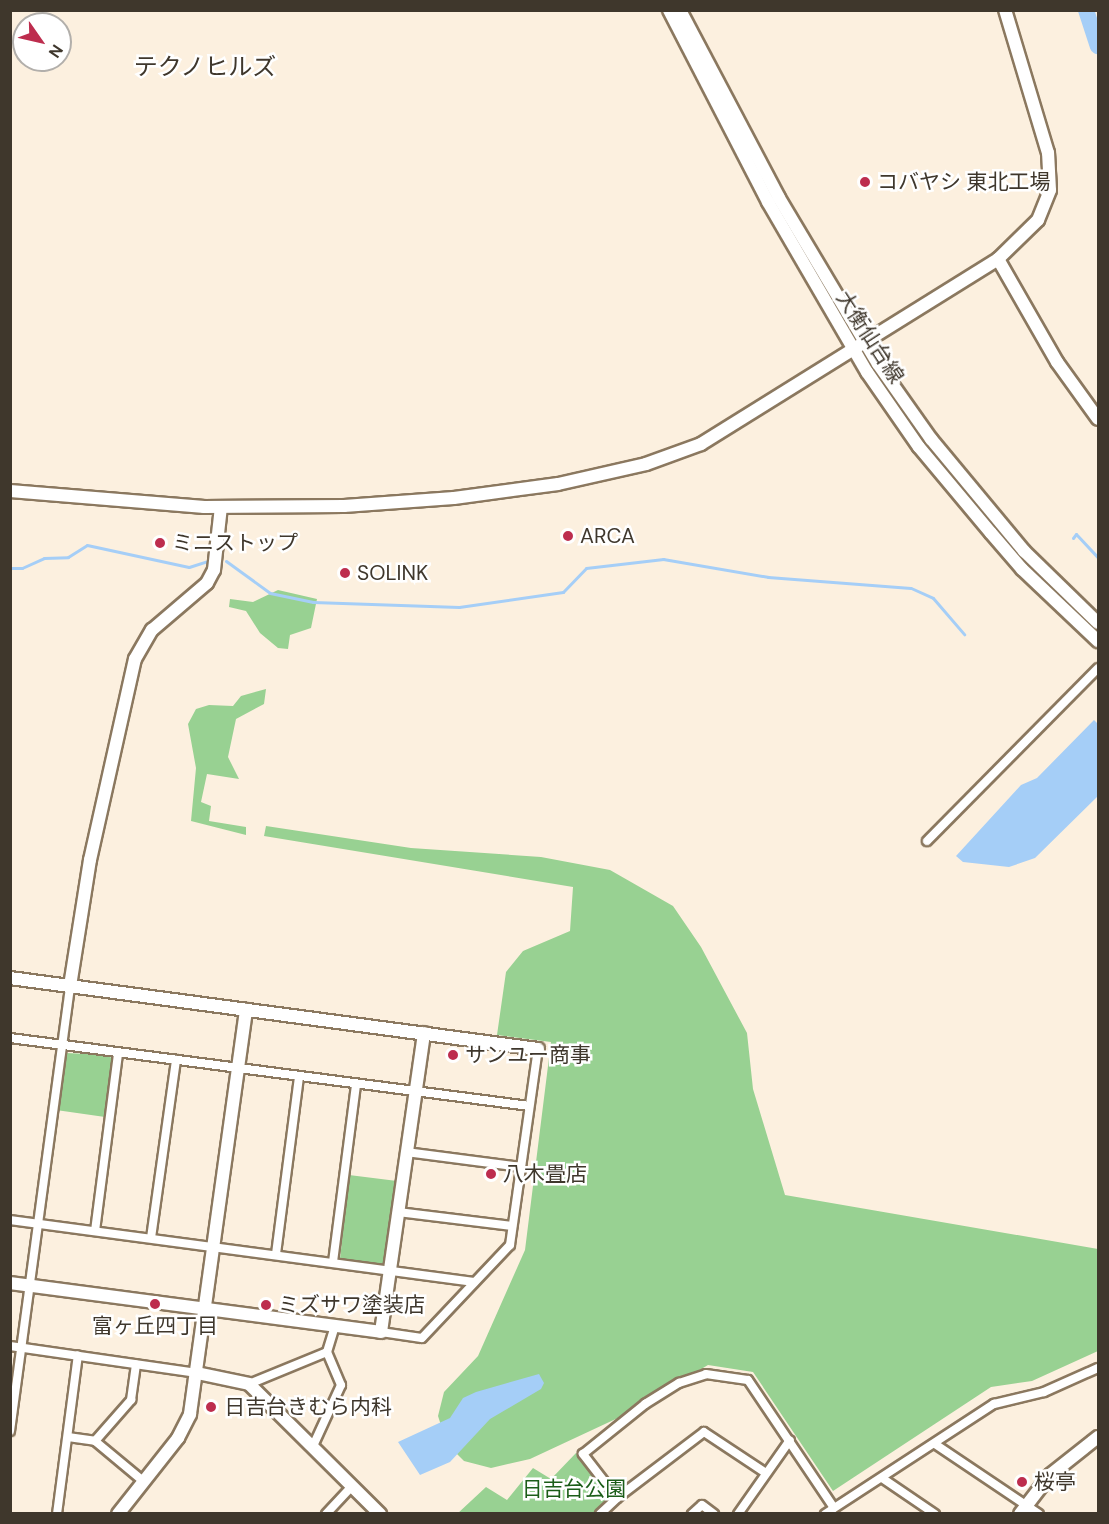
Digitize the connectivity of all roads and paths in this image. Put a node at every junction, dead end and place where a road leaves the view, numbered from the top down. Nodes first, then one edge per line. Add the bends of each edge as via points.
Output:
1 (669, 10) edge
2 (680, 10) edge
3 (1005, 10) edge
4 (998, 259) junction
5 (863, 341) junction
6 (852, 349) junction
7 (1098, 419) edge
8 (10, 491) edge
9 (221, 507) junction
10 (1098, 623) edge
11 (1098, 641) edge
12 (1098, 668) edge
13 (927, 841) dead end
14 (10, 978) edge
15 (70, 986) junction
16 (246, 1010) junction
17 (424, 1033) junction
18 (10, 1038) edge
19 (61, 1045) junction
20 (538, 1049) joint
21 (118, 1053) junction
22 (176, 1060) junction
23 (237, 1069) junction
24 (299, 1077) junction
25 (356, 1085) junction
26 (415, 1093) junction
27 (529, 1106) junction
28 (406, 1152) junction
29 (521, 1167) junction
30 (398, 1212) junction
31 (10, 1220) edge
32 (38, 1224) junction
33 (512, 1226) junction
34 (95, 1231) junction
35 (151, 1238) junction
36 (213, 1246) junction
37 (276, 1254) junction
38 (333, 1262) junction
39 (390, 1270) junction
40 (474, 1282) junction
41 (10, 1283) edge
42 (30, 1285) junction
43 (205, 1309) junction
44 (334, 1326) junction
45 (381, 1332) junction
46 (10, 1346) edge
47 (22, 1348) junction
48 (327, 1352) junction
49 (78, 1355) junction
50 (136, 1364) junction
51 (1098, 1368) edge
52 (197, 1373) junction
53 (249, 1384) junction
54 (10, 1431) edge
55 (68, 1437) junction
56 (1098, 1437) edge
57 (790, 1440) junction
58 (95, 1442) junction
59 (935, 1444) junction
60 (313, 1446) junction
61 (766, 1473) junction
62 (882, 1478) junction
63 (143, 1482) junction
64 (352, 1486) junction
65 (617, 1498) junction
66 (834, 1508) junction
67 (1023, 1509) edge
68 (57, 1514) edge
69 (118, 1514) edge
70 (326, 1514) edge
71 (380, 1514) edge
72 (600, 1514) edge
73 (692, 1514) edge
74 (714, 1514) edge
75 (738, 1514) edge
76 (825, 1514) edge
77 (935, 1514) edge
78 (1039, 1514) edge

1 - 6 street, 大衡仙台線 via 768,202
2 - 5 street, 大衡仙台線 via 779,198
3 - 4 street via 1042,131 1051,177 1046,206 1038,220
4 - 5 street
4 - 7 street via 1057,362
5 - 6 street
5 - 10 street, 大衡仙台線 via 931,439 1009,534
6 - 9 street via 701,444 610,474 454,498 344,506
6 - 11 street, 大衡仙台線 via 919,447 991,533 1022,569
8 - 9 street
9 - 15 street via 214,570 207,583 152,630 135,659 90,860
12 - 13 street
14 - 15 street
15 - 16 street
15 - 19 street
16 - 17 street
16 - 23 street
17 - 20 street
17 - 26 street
18 - 19 street
19 - 21 street
19 - 32 street
20 - 27 street
21 - 22 street
21 - 34 street
22 - 23 street
22 - 35 street
23 - 24 street
23 - 36 street
24 - 25 street
24 - 37 street
25 - 26 street
25 - 38 street
26 - 27 street
26 - 28 street
27 - 29 street
28 - 29 street
28 - 30 street
29 - 33 street
30 - 33 street
30 - 39 street
31 - 32 street
32 - 34 street
32 - 42 street
33 - 40 street via 510,1245
34 - 35 street
35 - 36 street
36 - 37 street
36 - 43 street
37 - 38 street
38 - 39 street
39 - 40 street
39 - 45 street
40 - 45 street via 422,1338
41 - 42 street
42 - 43 street
42 - 47 street
43 - 44 street
43 - 52 street
44 - 45 street
44 - 48 street
46 - 47 street
47 - 49 street
47 - 54 street
48 - 53 street
48 - 60 street via 341,1385
49 - 50 street
49 - 55 street
50 - 52 street
50 - 58 street via 131,1400
51 - 59 street via 1044,1392 994,1404
52 - 53 street
52 - 63 street via 187,1422
53 - 60 street
55 - 58 street
55 - 68 street
56 - 67 street via 1062,1462
57 - 61 street
57 - 65 street via 748,1380 706,1374 679,1383 645,1404 583,1454
57 - 66 street
58 - 63 street
59 - 62 street
59 - 67 street
60 - 64 street
61 - 65 street via 704,1432
61 - 75 street
62 - 66 street
62 - 77 street
63 - 69 street
64 - 70 street
64 - 71 street
65 - 72 street
66 - 76 street
67 - 78 street
73 - 74 street via 702,1505

